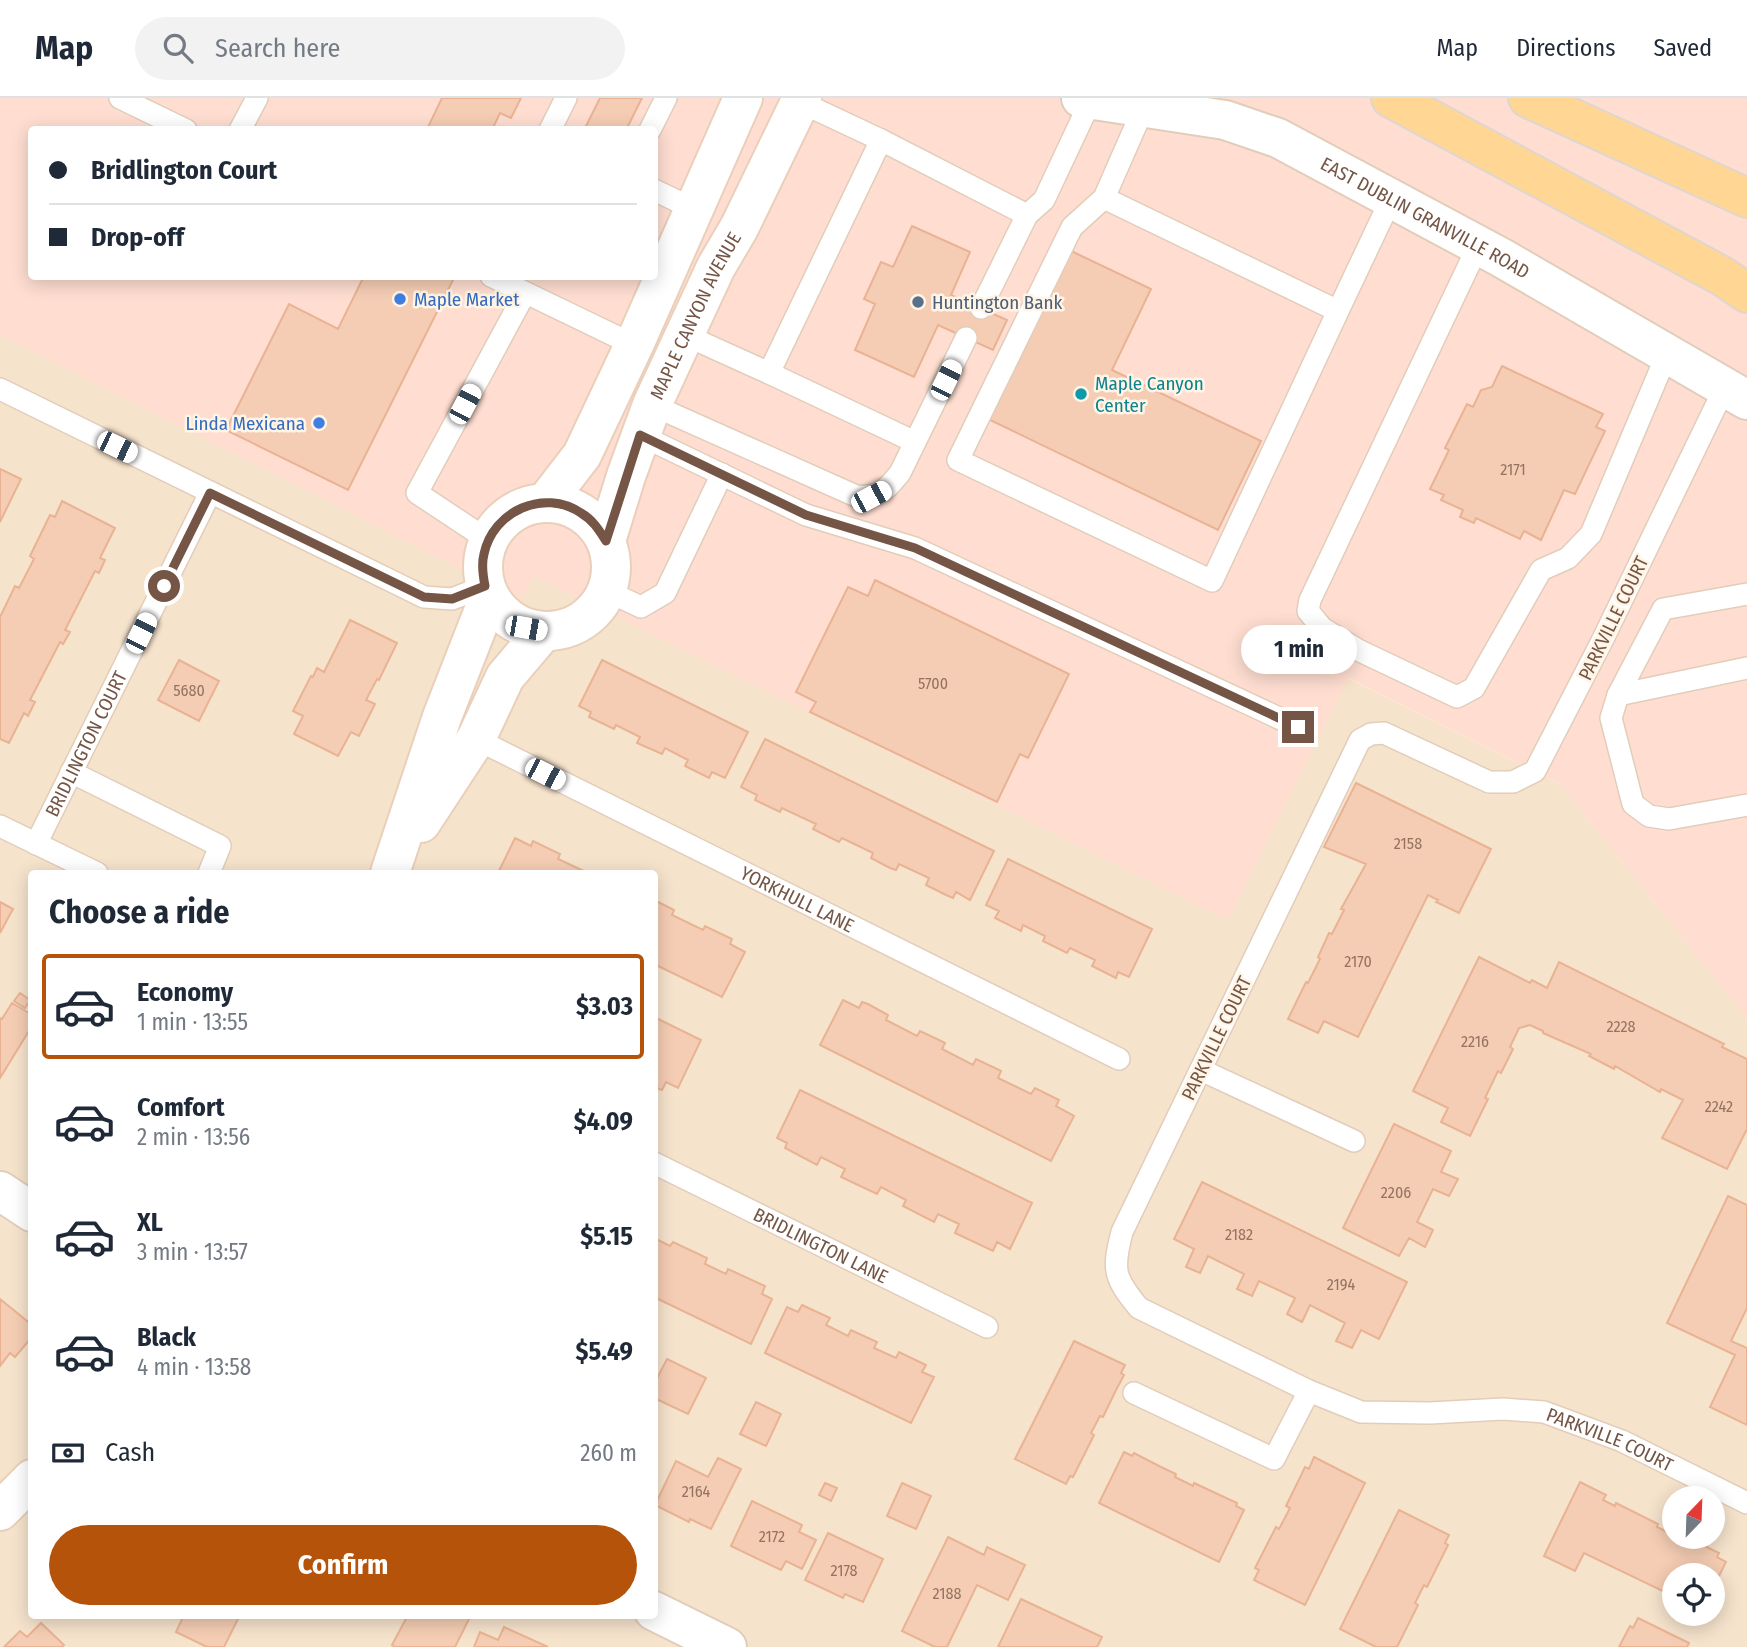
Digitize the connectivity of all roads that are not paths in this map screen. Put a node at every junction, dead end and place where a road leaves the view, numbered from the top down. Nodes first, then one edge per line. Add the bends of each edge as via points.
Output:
1 (120, 98) edge
2 (257, 98) edge
3 (566, 98) edge
4 (666, 98) edge
5 (743, 98) edge
6 (1391, 98) edge
7 (1528, 98) edge
8 (1583, 98) edge
9 (1086, 99) edge
10 (801, 100) edge
11 (1144, 107) junction
12 (178, 126) edge
13 (242, 126) edge
14 (552, 126) edge
15 (652, 126) edge
16 (881, 140) junction
17 (658, 192) edge
18 (1747, 196) edge
19 (1104, 198) junction
20 (1391, 200) junction
21 (694, 209) junction
22 (1027, 215) junction
23 (1478, 246) junction
24 (500, 280) edge
25 (1739, 285) edge
26 (525, 292) junction
27 (981, 308) dead end
28 (1338, 311) junction
29 (685, 335) junction
30 (966, 338) dead end
31 (634, 345) junction
32 (1667, 354) junction
33 (769, 373) junction
34 (0, 389) edge
35 (1736, 394) edge
36 (646, 420) junction
37 (915, 442) junction
38 (722, 474) junction
39 (210, 493) junction
40 (545, 503) junction
41 (488, 540) junction
42 (606, 541) junction
43 (607, 591) junction
44 (487, 592) junction
45 (1747, 594) edge
46 (544, 631) junction
47 (1747, 668) edge
48 (1618, 695) junction
49 (1298, 727) dead end
50 (476, 739) junction
51 (71, 772) junction
52 (1747, 805) edge
53 (0, 826) edge
54 (36, 844) junction
55 (91, 870) edge
56 (210, 870) edge
57 (391, 870) edge
58 (392, 870) edge
59 (1119, 1059) dead end
60 (1201, 1070) junction
61 (1354, 1141) dead end
62 (658, 1165) edge
63 (0, 1191) edge
64 (28, 1209) edge
65 (987, 1327) dead end
66 (1310, 1391) junction
67 (1134, 1393) dead end
68 (28, 1483) edge
69 (1747, 1503) edge
70 (0, 1511) edge
71 (658, 1613) edge
72 (727, 1647) edge

1 - 12 lane
2 - 13 lane
3 - 14 lane
4 - 15 lane
5 - 21 street
6 - 25 main road
7 - 18 main road
8 - 18 main road
9 - 11 street, EAST DUBLIN GRANVILLE ROAD
9 - 22 lane via 1044,200
10 - 16 lane
10 - 29 street, MAPLE CANYON AVENUE
11 - 19 lane
11 - 20 street, EAST DUBLIN GRANVILLE ROAD via 1225,120 1278,138
16 - 22 lane
16 - 33 lane
17 - 21 lane
19 - 28 lane
19 - 28 lane via 1072,227 958,460 1212,581
20 - 23 street, EAST DUBLIN GRANVILLE ROAD
20 - 28 lane
21 - 31 street
22 - 27 lane
23 - 32 street, EAST DUBLIN GRANVILLE ROAD
23 - 32 lane via 1310,600 1308,611 1322,628 1358,650 1457,697 1474,688 1541,570 1568,558 1591,534
24 - 26 lane
26 - 31 lane
26 - 41 lane via 417,493
29 - 33 lane
29 - 36 street, MAPLE CANYON AVENUE
30 - 37 lane
31 - 40 street via 582,454
32 - 35 street, EAST DUBLIN GRANVILLE ROAD
33 - 37 lane
34 - 39 lane
35 - 60 lane, PARKVILLE COURT via 1535,771 1513,782 1489,782 1384,733 1360,740
36 - 37 lane via 856,496 871,497 886,489
36 - 38 lane
36 - 42 street, MAPLE CANYON AVENUE
38 - 43 lane via 665,593 641,607
38 - 49 lane via 806,515 915,548
39 - 44 lane via 424,597 452,599
39 - 51 lane, BRIDLINGTON COURT
40 - 41 street via 511,513
40 - 42 street via 581,513
41 - 44 street via 482,571
42 - 43 street via 611,575
43 - 46 street via 582,621
44 - 46 street via 510,620
44 - 57 street
45 - 48 lane via 1663,609
46 - 50 street via 505,677
47 - 48 lane
48 - 52 lane via 1611,719 1633,804 1649,816 1669,820
50 - 58 street
50 - 59 lane, YORKHULL LANE
51 - 54 lane, BRIDLINGTON COURT
51 - 56 lane via 220,846
53 - 54 lane
54 - 55 lane
60 - 61 lane
60 - 66 lane, PARKVILLE COURT via 1122,1232 1115,1259 1121,1287 1139,1308
62 - 65 lane, BRIDLINGTON LANE
63 - 64 street
66 - 67 lane via 1273,1459
66 - 69 lane, PARKVILLE COURT via 1361,1412 1544,1412 1622,1441
68 - 70 street
71 - 72 street

